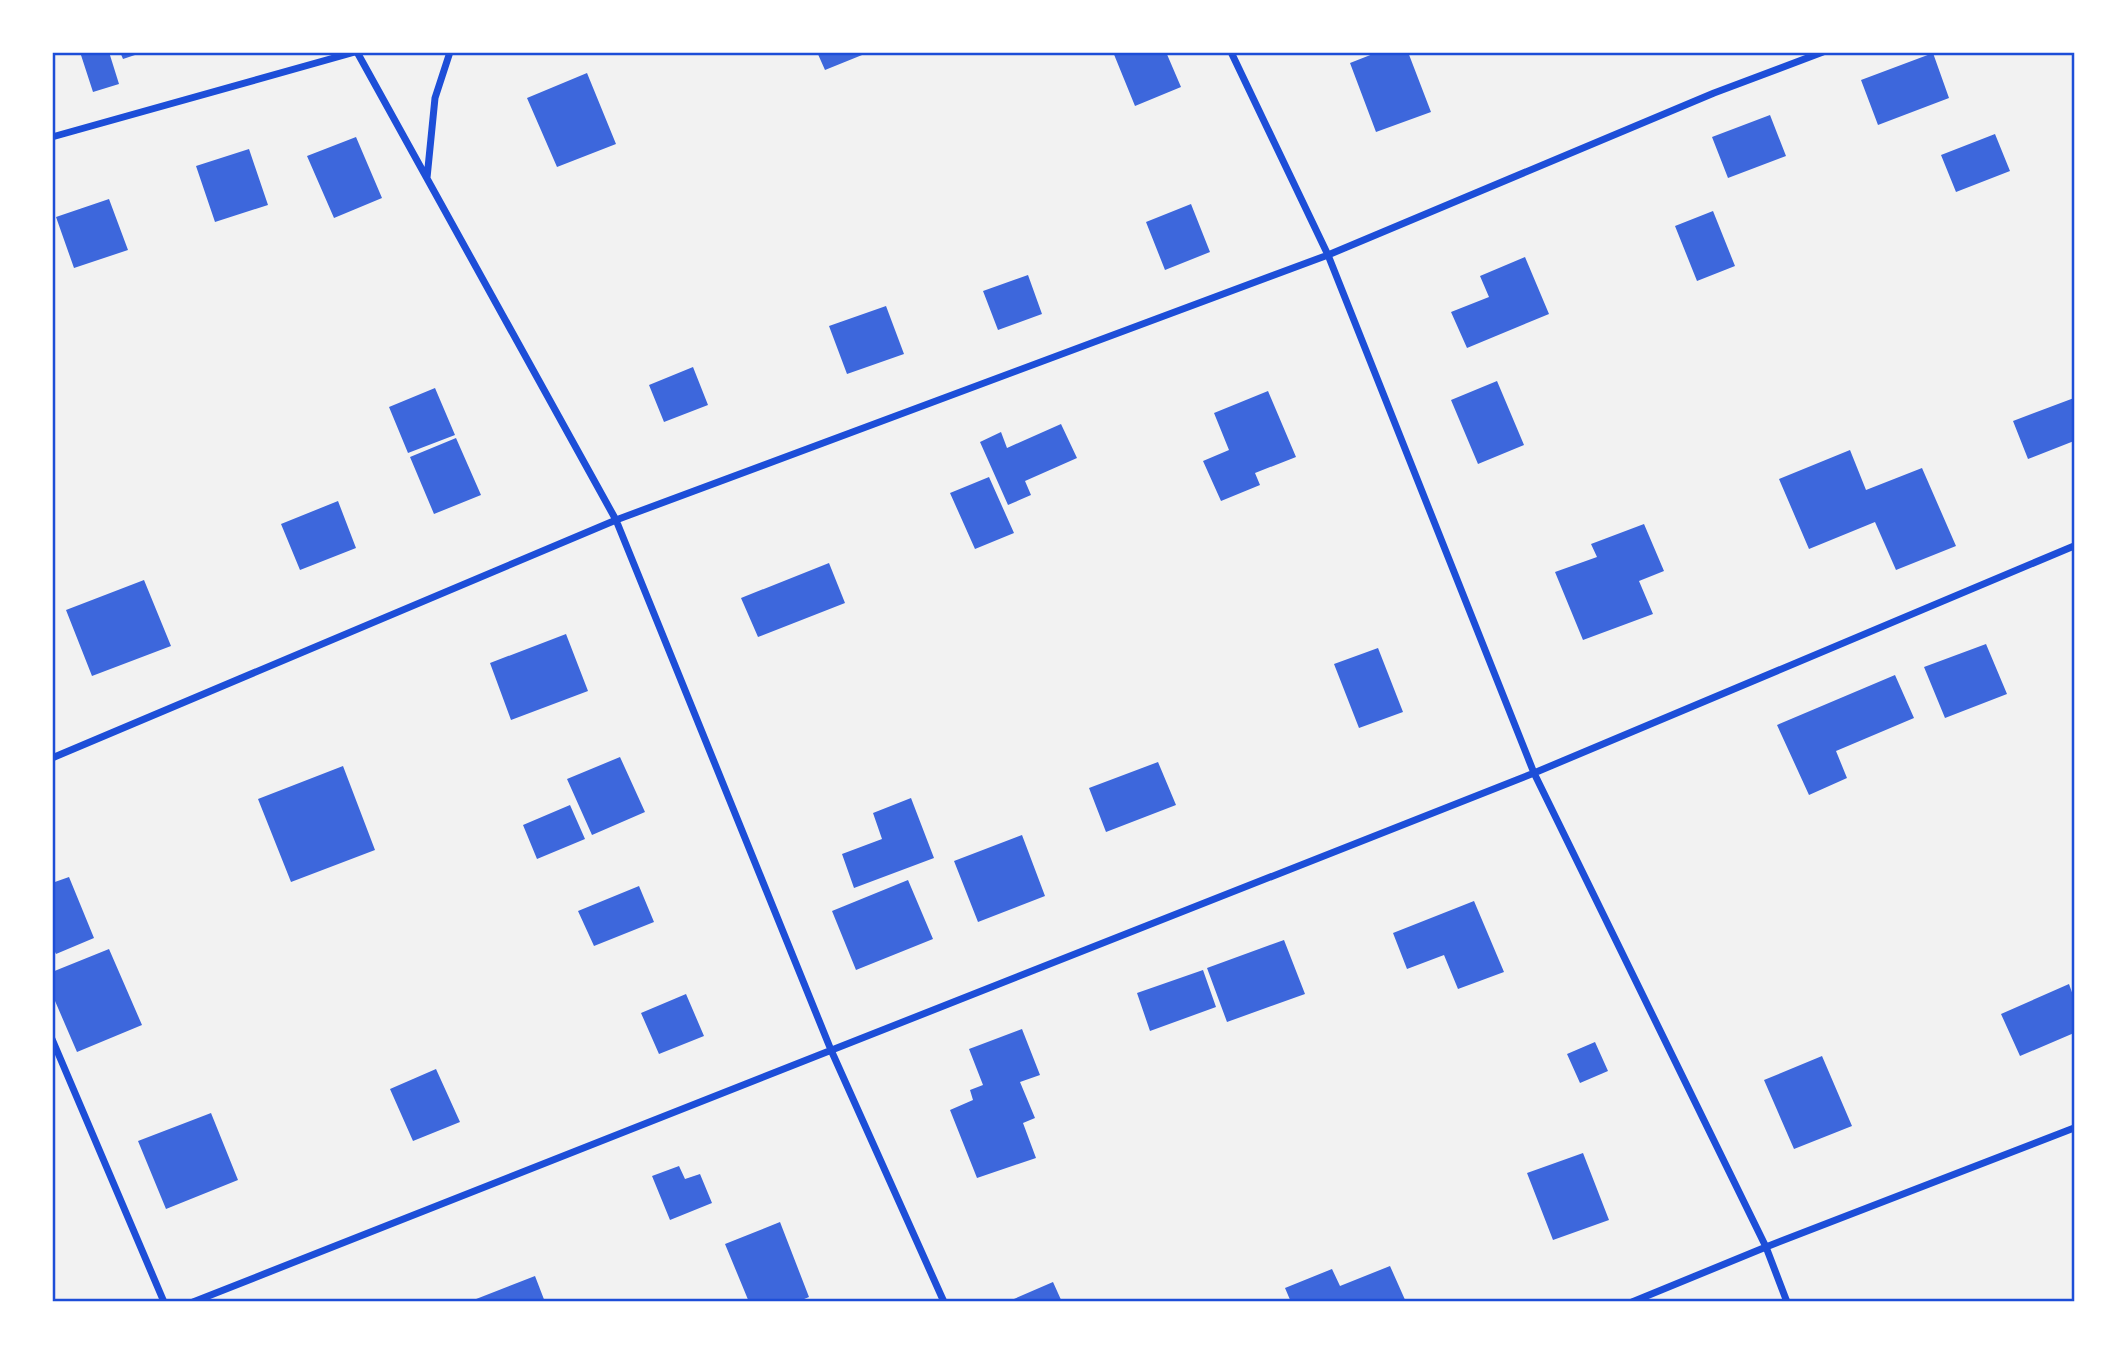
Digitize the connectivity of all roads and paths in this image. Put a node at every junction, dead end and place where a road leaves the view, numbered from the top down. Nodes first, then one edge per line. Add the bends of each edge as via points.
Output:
1 (356, 52) edge
2 (450, 52) edge
3 (1231, 52) edge
4 (1822, 52) edge
5 (52, 137) edge
6 (427, 180) junction
7 (1328, 255) junction
8 (615, 520) junction
9 (2074, 546) edge
10 (52, 758) edge
11 (1534, 773) junction
12 (52, 1039) edge
13 (831, 1050) junction
14 (2074, 1128) edge
15 (1766, 1247) junction
16 (164, 1301) edge
17 (193, 1301) edge
18 (944, 1301) edge
19 (1632, 1301) edge
20 (1787, 1301) edge

1 - 5 street
1 - 6 street
2 - 6 street via 435,97
3 - 7 street
4 - 7 street
6 - 8 street
7 - 8 street
7 - 11 street
8 - 10 street
8 - 13 street
9 - 11 street
11 - 13 street
11 - 15 street
12 - 16 street
13 - 17 street
13 - 18 street
14 - 15 street
15 - 19 street
15 - 20 street

